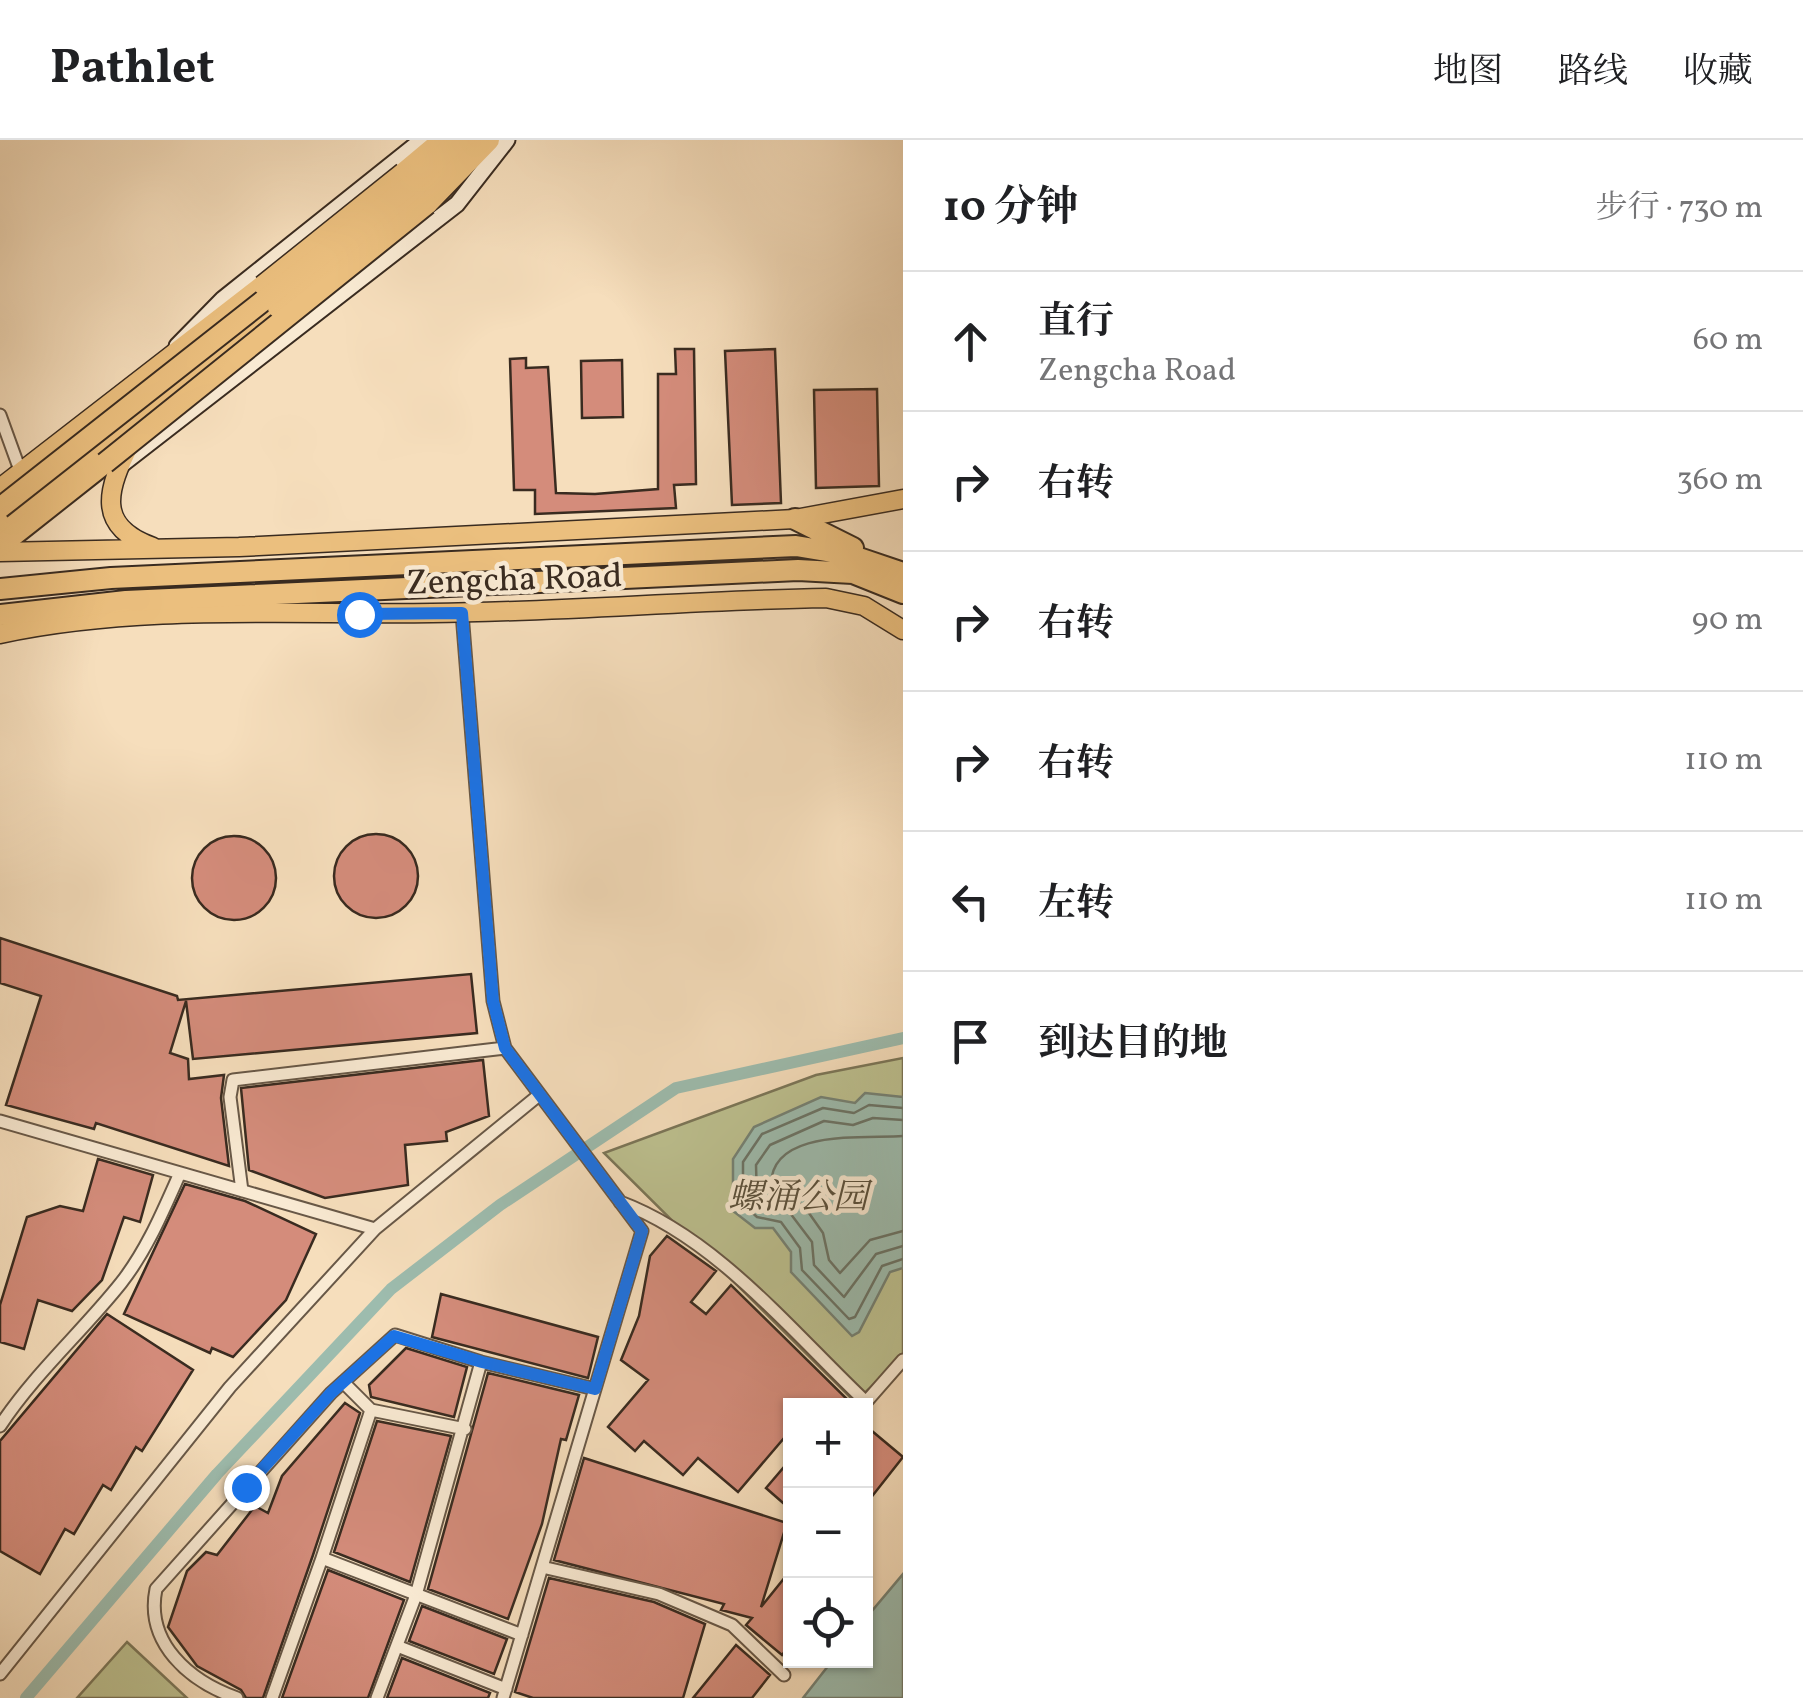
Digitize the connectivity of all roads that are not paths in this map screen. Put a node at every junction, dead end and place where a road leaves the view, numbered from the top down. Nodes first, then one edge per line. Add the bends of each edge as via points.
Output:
1 (422, 140) edge
2 (441, 140) edge
3 (459, 140) edge
4 (474, 140) edge
5 (489, 140) edge
6 (507, 140) edge
7 (343, 203) junction
8 (386, 257) junction
9 (166, 361) junction
10 (246, 366) junction
11 (186, 380) junction
12 (146, 412) junction
13 (0, 415) edge
14 (118, 468) junction
15 (22, 472) junction
16 (0, 488) edge
17 (903, 499) edge
18 (0, 508) edge
19 (794, 518) junction
20 (0, 526) edge
21 (0, 549) edge
22 (160, 549) junction
23 (896, 571) edge
24 (0, 589) edge
25 (903, 593) edge
26 (462, 613) junction
27 (0, 617) edge
28 (34, 627) junction
29 (903, 630) edge
30 (0, 634) edge
31 (505, 1048) junction
32 (539, 1095) junction
33 (0, 1121) edge
34 (180, 1173) junction
35 (242, 1191) junction
36 (620, 1202) junction
37 (374, 1229) junction
38 (903, 1360) edge
39 (482, 1362) junction
40 (343, 1382) junction
41 (595, 1389) junction
42 (371, 1410) junction
43 (0, 1426) edge
44 (466, 1429) junction
45 (322, 1558) junction
46 (542, 1567) junction
47 (416, 1595) junction
48 (522, 1636) junction
49 (398, 1646) junction
50 (0, 1674) edge
51 (784, 1675) dead end
52 (504, 1693) edge
53 (238, 1698) edge
54 (272, 1698) edge
55 (377, 1698) edge

1 - 7 street
2 - 9 main road, bridge
3 - 18 highway, bridge
4 - 11 main road, bridge via 416,196
5 - 21 highway, bridge via 401,226
6 - 8 street via 457,204
7 - 8 street
7 - 9 street via 223,299
8 - 10 street
9 - 15 main road
10 - 11 street
10 - 14 street
11 - 12 main road
12 - 14 main road
12 - 20 main road
13 - 15 street
14 - 22 main road via 109,496 112,512 130,536
15 - 16 main road
17 - 19 main road, Zengcha Road
19 - 22 main road, Zengcha Road
19 - 23 highway
21 - 22 main road, Zengcha Road
23 - 24 highway, Zengcha Road via 796,546
25 - 27 highway, Zengcha Road via 853,574 798,570 96,603
26 - 28 main road, Zengcha Road
26 - 29 main road, Zengcha Road via 826,598 864,606
26 - 31 street via 493,1001
27 - 28 main road
28 - 30 main road, Zengcha Road
31 - 32 street
31 - 35 street via 232,1080
32 - 36 street
32 - 37 street
33 - 34 street
34 - 35 street
34 - 43 street via 122,1283 28,1384
35 - 37 street
36 - 38 street via 653,1214 716,1260 866,1402
36 - 41 street via 642,1231
37 - 50 street via 230,1387
39 - 40 street via 394,1336
39 - 41 street
39 - 44 street
40 - 42 street
40 - 53 street via 156,1590 151,1614 175,1662
41 - 46 street
42 - 44 street
42 - 45 street
44 - 47 street
45 - 47 street
45 - 54 street
46 - 48 street
46 - 51 street via 659,1594 732,1624
47 - 48 street
47 - 49 street
48 - 52 street
49 - 52 street
49 - 55 street

